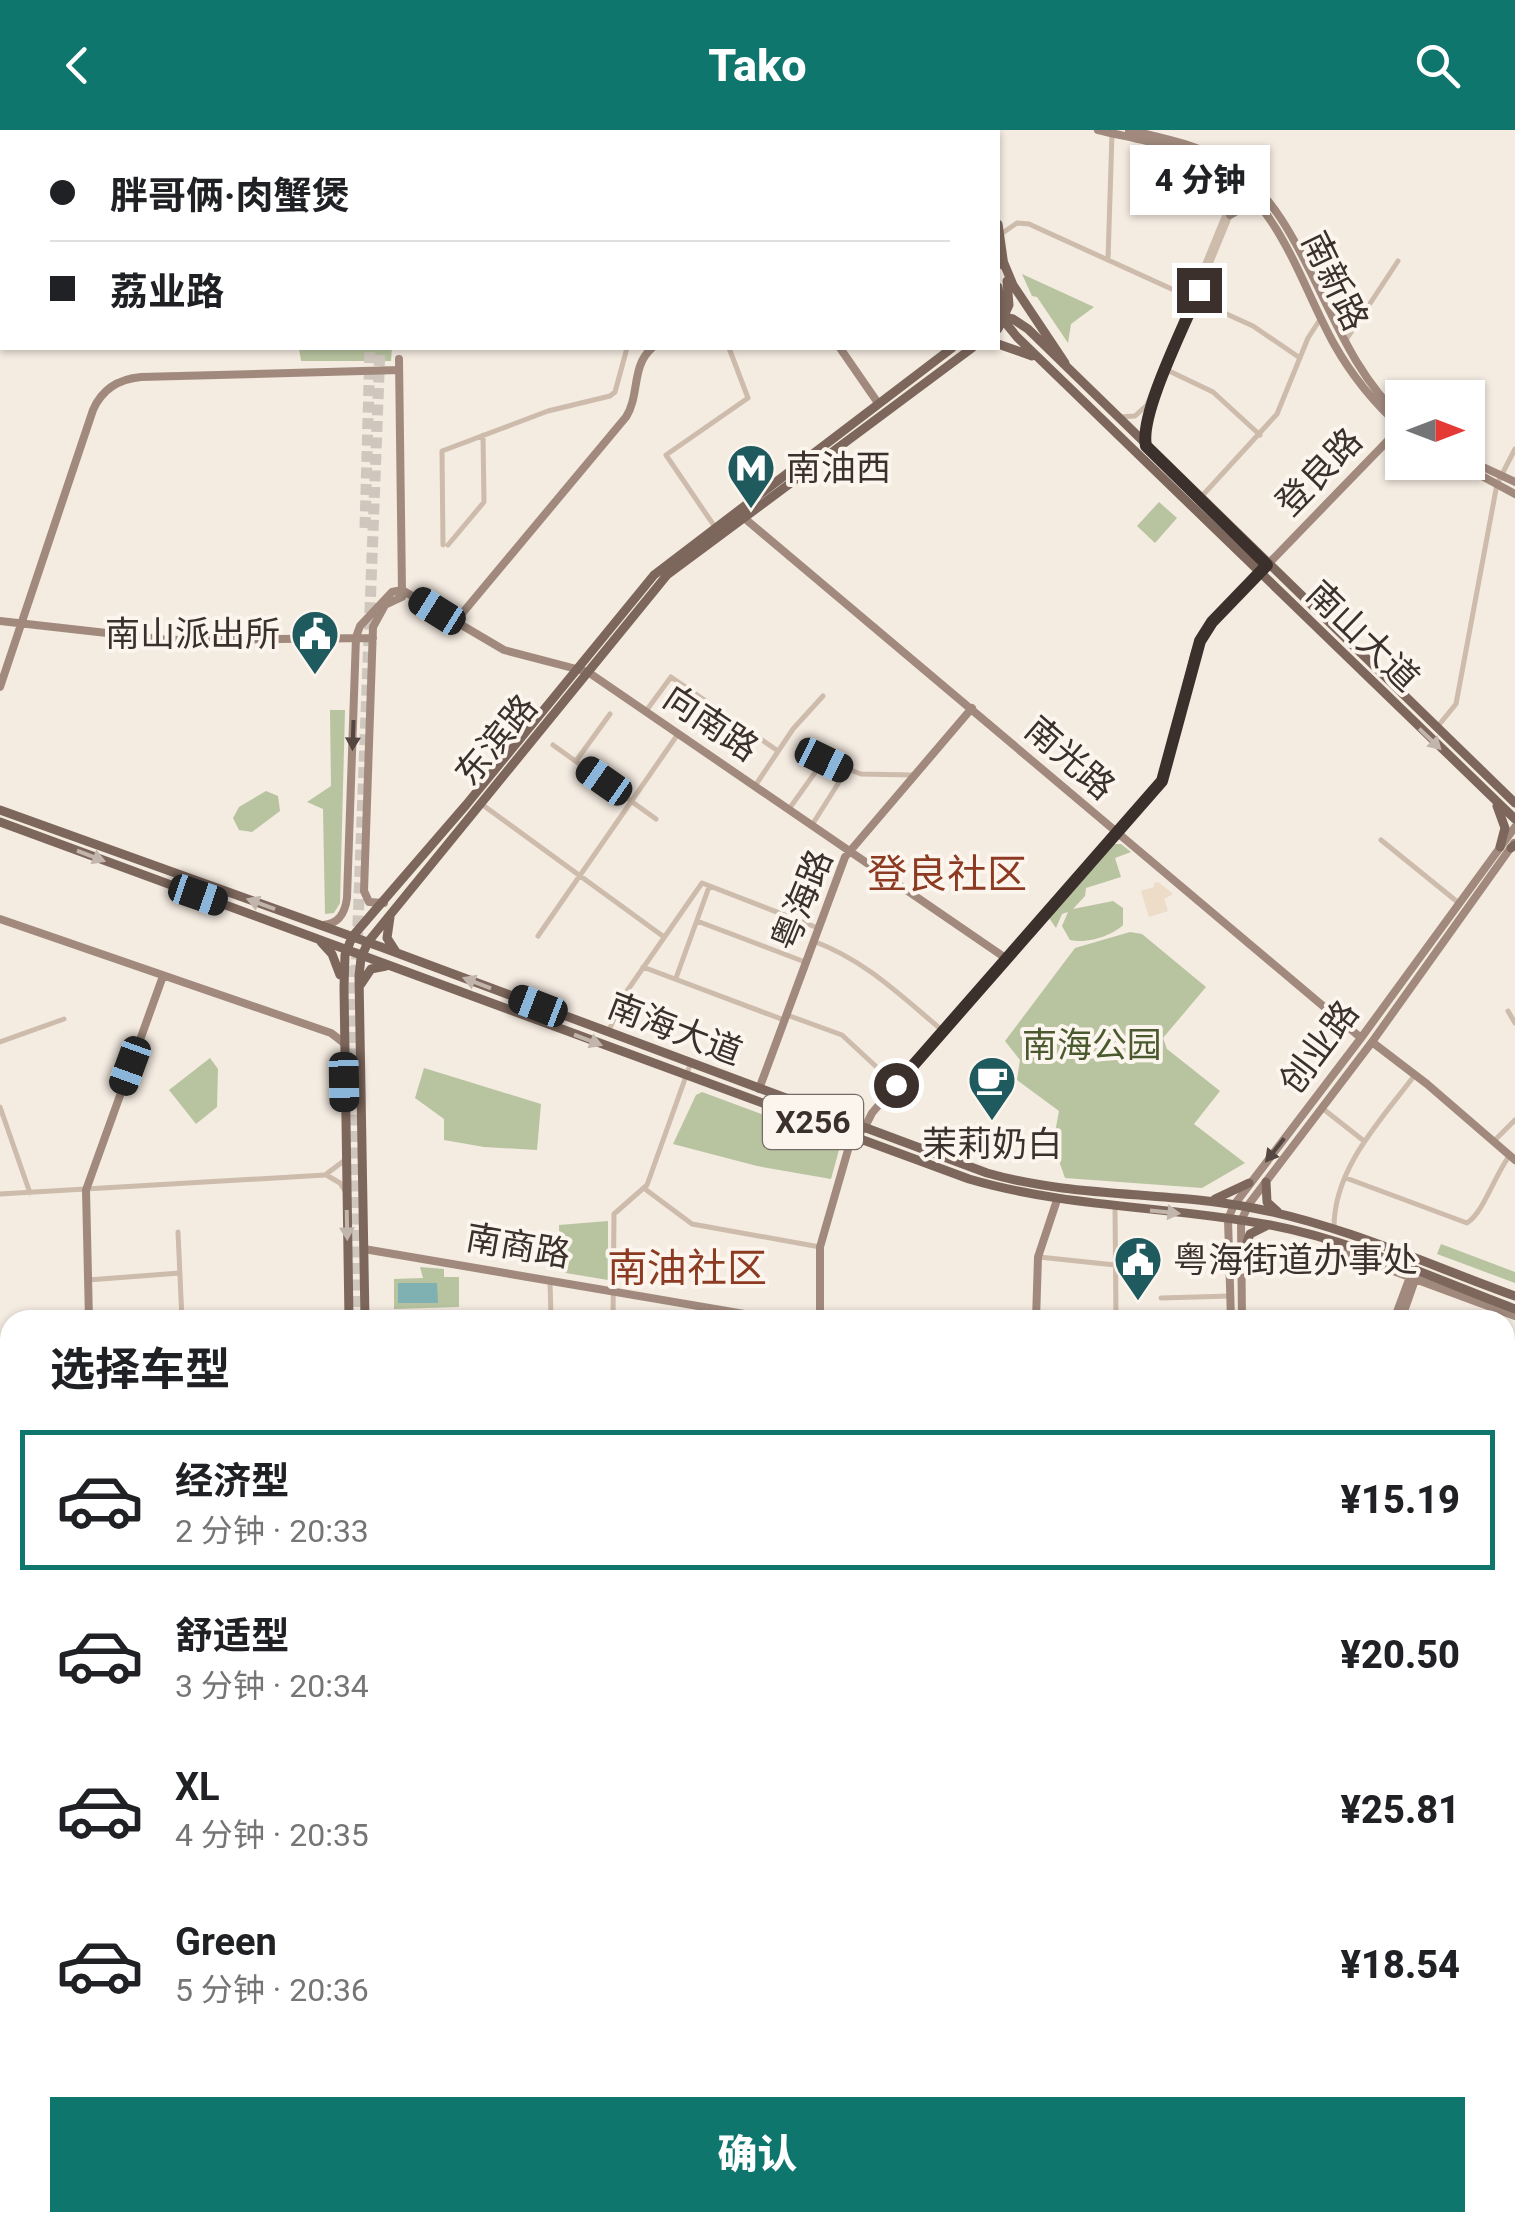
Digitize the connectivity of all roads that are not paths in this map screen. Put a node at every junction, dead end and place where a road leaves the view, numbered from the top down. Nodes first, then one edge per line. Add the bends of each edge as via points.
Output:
1 (1098, 130) edge
2 (1129, 130) edge
3 (1112, 134) junction
4 (1242, 181) junction
5 (1263, 209) junction
6 (1230, 215) junction
7 (1000, 235) edge
8 (1289, 241) junction
9 (1000, 242) edge
10 (1003, 261) junction
11 (1108, 261) junction
12 (1398, 261) dead end
13 (1193, 299) junction
14 (1321, 318) junction
15 (1002, 320) edge
16 (1344, 342) junction
17 (1000, 345) edge
18 (399, 350) edge
19 (627, 350) edge
20 (650, 350) edge
21 (730, 350) edge
22 (843, 350) edge
23 (949, 350) edge
24 (969, 350) edge
25 (1300, 358) junction
26 (399, 365) junction
27 (1049, 368) junction
28 (1166, 370) junction
29 (1071, 374) junction
30 (878, 403) junction
31 (1385, 403) edge
32 (1385, 407) edge
33 (1115, 416) junction
34 (1260, 435) junction
35 (484, 436) junction
36 (1385, 442) edge
37 (1146, 446) junction
38 (1515, 449) edge
39 (1485, 471) edge
40 (1485, 474) edge
41 (1499, 480) junction
42 (1515, 482) edge
43 (1515, 494) edge
44 (1200, 498) junction
45 (743, 517) junction
46 (715, 527) junction
47 (1264, 569) junction
48 (402, 593) junction
49 (0, 621) edge
50 (455, 622) junction
51 (19, 625) junction
52 (356, 637) junction
53 (373, 638) junction
54 (583, 670) junction
55 (0, 672) edge
56 (0, 687) edge
57 (823, 696) dead end
58 (972, 708) junction
59 (646, 712) junction
60 (610, 714) dead end
61 (1436, 728) junction
62 (678, 734) junction
63 (552, 744) dead end
64 (778, 750) junction
65 (576, 762) junction
66 (846, 771) junction
67 (912, 775) junction
68 (754, 786) junction
69 (1493, 800) junction
70 (632, 801) junction
71 (480, 803) junction
72 (1515, 803) edge
73 (789, 809) junction
74 (0, 810) edge
75 (656, 818) dead end
76 (1515, 819) edge
77 (0, 822) edge
78 (812, 825) junction
79 (1515, 827) edge
80 (1116, 834) junction
81 (1380, 840) dead end
82 (1510, 845) edge
83 (850, 851) junction
84 (579, 877) junction
85 (710, 887) junction
86 (384, 903) junction
87 (1460, 904) junction
88 (396, 908) junction
89 (0, 919) edge
90 (697, 921) junction
91 (320, 925) junction
92 (818, 928) junction
93 (310, 935) junction
94 (352, 936) junction
95 (538, 936) dead end
96 (664, 938) junction
97 (813, 941) junction
98 (368, 942) junction
99 (347, 948) junction
100 (363, 954) junction
101 (398, 954) junction
102 (1006, 959) junction
103 (806, 962) junction
104 (643, 967) junction
105 (399, 968) junction
106 (163, 976) junction
107 (675, 979) junction
108 (344, 988) junction
109 (359, 994) junction
110 (1508, 1011) dead end
111 (344, 1014) junction
112 (785, 1017) junction
113 (64, 1019) dead end
114 (1515, 1023) edge
115 (320, 1030) junction
116 (943, 1031) junction
117 (608, 1033) junction
118 (1362, 1038) junction
119 (0, 1042) edge
120 (1372, 1042) junction
121 (344, 1043) junction
122 (690, 1064) junction
123 (1415, 1074) junction
124 (686, 1076) junction
125 (896, 1085) junction
126 (759, 1090) junction
127 (0, 1106) edge
128 (1322, 1108) junction
129 (1515, 1120) edge
130 (864, 1129) junction
131 (852, 1136) junction
132 (1494, 1141) junction
133 (1364, 1142) junction
134 (1512, 1158) edge
135 (346, 1160) junction
136 (325, 1175) junction
137 (1346, 1178) junction
138 (1266, 1182) junction
139 (1250, 1183) junction
140 (645, 1188) junction
141 (86, 1190) junction
142 (30, 1193) junction
143 (0, 1194) edge
144 (346, 1194) junction
145 (1056, 1200) junction
146 (1203, 1201) junction
147 (1234, 1205) junction
148 (1115, 1207) junction
149 (1248, 1207) junction
150 (1285, 1216) junction
151 (1228, 1219) junction
152 (1241, 1221) junction
153 (1271, 1225) junction
154 (1334, 1230) junction
155 (178, 1232) dead end
156 (1321, 1238) junction
157 (820, 1247) junction
158 (364, 1248) junction
159 (1242, 1256) junction
160 (1038, 1257) junction
161 (1115, 1264) junction
162 (180, 1274) junction
163 (1413, 1278) junction
164 (88, 1280) junction
165 (550, 1280) junction
166 (613, 1290) junction
167 (1230, 1296) junction
168 (1515, 1296) edge
169 (1161, 1298) dead end
170 (1515, 1309) edge
171 (89, 1310) edge
172 (182, 1310) edge
173 (349, 1310) edge
174 (366, 1310) edge
175 (550, 1310) edge
176 (613, 1310) edge
177 (724, 1310) edge
178 (820, 1310) edge
179 (1036, 1310) edge
180 (1116, 1310) edge
181 (1230, 1310) edge
182 (1242, 1310) edge
183 (1402, 1310) edge
184 (1499, 1310) edge

1 - 3 street, 南新路
2 - 4 street, 南新路 via 1206,152
3 - 4 street, 南新路 via 1195,156
3 - 11 street
4 - 5 street, 南新路
4 - 6 street
4 - 8 street, 南新路 via 1266,199
4 - 13 street
5 - 6 street via 1244,207
5 - 8 street, 南新路
6 - 13 street
7 - 11 street via 1024,223
8 - 14 street, 南新路
8 - 16 street, 南新路
9 - 10 main road
10 - 15 main road via 1010,293
10 - 29 main road
11 - 13 street
12 - 16 street
13 - 25 street via 1259,329
13 - 28 street
13 - 33 street via 1147,405 1135,416
14 - 25 street
14 - 32 street, 南新路 via 1355,376
15 - 27 main road, 南山大道
15 - 29 main road, 南山大道 via 1028,329
16 - 31 street, 南新路
17 - 27 main road
18 - 26 street
19 - 35 street via 610,396
20 - 50 street via 641,360 626,417
21 - 46 street via 748,398 666,455
22 - 30 street
23 - 30 main road, 东滨路
24 - 45 main road, 东滨路
25 - 34 street via 1283,404
26 - 48 street
26 - 51 street via 142,377 112,386 92,410
27 - 47 main road, 南山大道
28 - 34 street via 1213,392
28 - 37 street via 1146,420
29 - 33 main road, 南山大道
30 - 46 main road, 东滨路
33 - 37 main road, 南山大道
34 - 44 street
35 - 35 street via 442,451 446,545 484,502
36 - 47 street, 登良路
37 - 44 main road, 南山大道
38 - 41 street
39 - 41 street
40 - 41 street
41 - 42 street
41 - 43 street
41 - 61 street via 1456,704
44 - 47 main road, 南山大道
45 - 54 main road, 东滨路 via 667,574
45 - 58 street, 南光路
46 - 54 main road, 东滨路 via 654,575
47 - 61 main road, 南山大道
47 -> 69 main road, 南山大道
47 - 80 street, 登良路 via 1200,641 1164,778
48 - 50 street, 向南路
48 - 52 street via 392,592
48 - 53 street via 379,612
49 - 51 street
50 - 54 street, 向南路 via 504,650
51 - 52 street via 170,640
51 - 55 street
51 - 56 street
52 - 53 street
52 -> 91 street via 347,898 338,919
53 - 86 street via 364,894 371,903
54 - 59 street, 向南路
54 - 71 main road, 东滨路
54 - 86 main road, 东滨路
57 - 64 street
58 - 67 street, 粤海路
58 - 80 street, 南光路
59 - 62 street, 向南路
59 - 64 street via 671,677
60 - 65 street
61 - 72 main road, 南山大道
62 - 68 street, 向南路
62 - 70 street
63 - 65 street
64 - 68 street
65 - 70 street
66 - 67 street
66 - 73 street via 824,760
66 - 78 street
67 - 83 street, 粤海路
68 - 73 street, 向南路
69 - 76 main road, 南山大道
69 - 82 main road
70 - 75 street
70 - 84 street
71 - 84 street
71 - 88 main road, 东滨路
73 - 78 street, 向南路
91 -> 74 main road, 南海大道 / X256
77 -> 93 main road, 南海大道 / X256
78 - 83 street, 向南路
79 - 82 street, 创业路
80 - 102 street, 登良路
80 - 118 street, 南光路
81 - 87 street
82 - 87 street, 创业路
82 - 120 street, 创业路
83 - 92 street, 粤海路
83 - 102 street, 向南路
84 - 95 street
84 - 96 street
85 - 90 street
85 - 92 street
85 - 96 street via 702,883
86 - 94 main road, 东滨路
87 - 118 street, 创业路
88 - 98 main road, 东滨路
88 - 101 main road via 386,932
89 - 106 street
90 - 103 street
90 - 107 street
91 - 94 main road, 南海大道 / X256
92 - 97 street, 粤海路
93 - 99 main road, 南海大道 / X256
93 - 108 main road via 332,954
94 - 98 main road, 南海大道 / X256
94 - 99 main road, 东滨路
96 - 104 street
97 - 103 street, 粤海路
97 - 116 street via 870,968
98 - 100 main road, 东滨路
98 - 101 main road, 南海大道 / X256
99 - 100 main road, 南海大道 / X256
99 - 108 main road, 东滨路
100 - 105 main road, 南海大道 / X256
100 - 109 main road, 东滨路
117 -> 101 main road, 南海大道 / X256
102 - 116 street, 登良路
103 - 112 street, 粤海路
104 - 107 street
104 - 117 street
105 - 109 main road via 371,969
105 -> 124 main road, 南海大道 / X256
106 - 115 street
106 - 141 street
107 - 112 street
108 - 111 main road, 东滨路
109 - 158 main road, 东滨路
110 - 114 street
111 - 115 street via 335,1027
111 - 121 main road, 东滨路
112 - 125 street via 842,1035
112 - 126 street, 粤海路
113 - 119 street
115 - 121 street
116 - 125 street, 登良路
117 - 122 main road, 南海大道 / X256
118 -> 139 street, 创业路
120 - 123 street
120 - 128 street, 创业路
121 - 135 main road, 东滨路
122 - 124 street
122 - 126 main road, 南海大道 / X256
123 - 132 street
123 - 133 street
124 - 131 main road, 南海大道 / X256
124 - 140 street
125 - 130 street, 登良路
126 - 130 main road, 南海大道 / X256
127 - 142 street
128 - 133 street
128 - 138 street, 创业路
129 - 132 street
130 - 146 main road, 南海大道 / X256 via 1025,1183
131 - 145 main road, 南海大道 / X256 via 969,1178
131 - 157 street
132 - 134 street
133 - 137 street
134 - 137 street via 1467,1223
135 - 136 street
135 - 144 main road, 东滨路
136 - 141 street
136 - 144 street
137 - 154 street
138 - 149 street, 创业路
138 - 150 main road via 1266,1202
139 - 146 main road
139 - 147 street, 创业路
140 - 157 street via 692,1224
140 - 166 street via 614,1214
141 - 142 street
141 - 164 street
142 - 143 street
144 -> 173 main road, 东滨路
145 - 148 main road, 南海大道 / X256
145 - 160 street
146 - 147 main road, 南海大道 / X256
147 - 149 main road, 南海大道 / X256
147 - 151 street, 创业路
148 -> 151 main road, 南海大道 / X256
148 - 161 street
149 - 150 main road, 南海大道 / X256
149 - 152 street, 创业路
150 - 154 main road, 南海大道 / X256
151 - 152 main road, 南海大道 / X256
151 - 167 street, 创业路
152 - 153 main road, 南海大道 / X256
152 - 159 street, 创业路
153 - 156 main road, 南海大道 / X256
153 - 159 main road via 1250,1234
154 - 168 main road, 南海大道 / X256
155 - 162 street
156 - 163 street
156 - 170 main road, 南海大道 / X256
157 - 178 street
158 - 165 street, 南商路
158 - 174 main road, 东滨路
159 - 182 street, 创业路
160 - 161 street
160 - 179 street
161 - 180 street
162 - 164 street
162 - 172 street
163 - 183 street
163 - 184 street
164 - 171 street
165 - 166 street, 南商路
165 - 175 street
166 - 176 street
166 - 177 street, 南商路
167 - 169 street
167 - 181 street, 创业路

